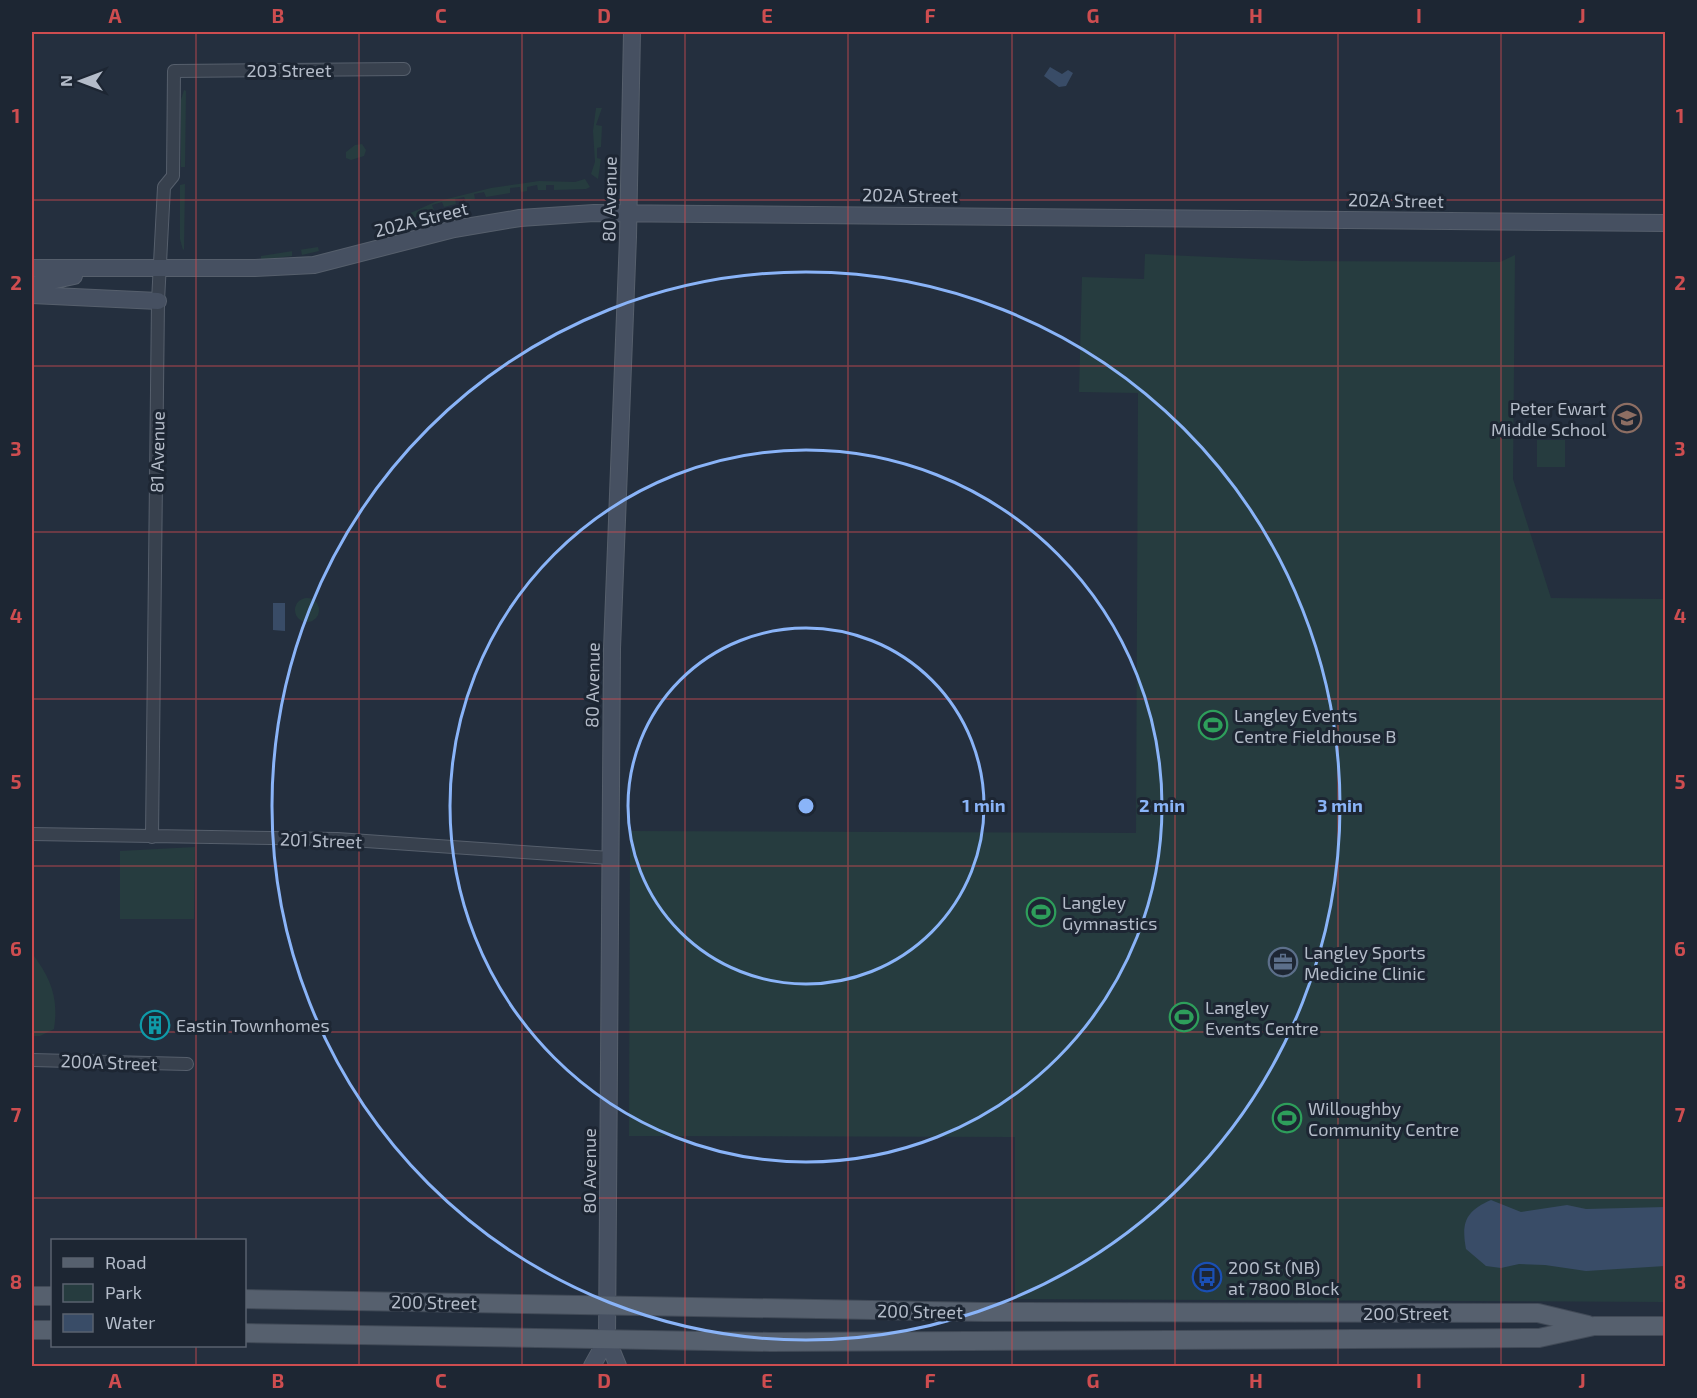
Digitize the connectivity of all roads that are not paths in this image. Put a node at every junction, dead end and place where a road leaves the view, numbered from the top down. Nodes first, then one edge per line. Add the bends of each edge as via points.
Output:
1 (632, 32) edge
2 (404, 69) dead end
3 (174, 71) joint
4 (628, 212) junction
5 (1665, 224) edge
6 (32, 268) edge
7 (159, 268) junction
8 (107, 269) junction
9 (32, 285) edge
10 (32, 295) edge
11 (158, 301) junction
12 (32, 834) edge
13 (152, 837) junction
14 (610, 858) junction
15 (32, 1060) edge
16 (187, 1064) dead end
17 (32, 1296) edge
18 (51, 1296) edge
19 (246, 1299) edge
20 (609, 1305) junction
21 (1594, 1326) junction
22 (1665, 1326) edge
23 (32, 1330) edge
24 (51, 1330) edge
25 (246, 1333) edge
26 (607, 1339) junction
27 (592, 1366) edge
28 (618, 1366) edge

1 - 4 main road, 80 Avenue
2 - 3 street, 203 Street
3 - 7 street, 81 Avenue via 173,176 164,187
4 - 5 main road, 202A Street
4 - 7 main road, 202A Street via 560,214 487,223 314,265
4 - 14 main road, 80 Avenue via 614,564
6 - 8 main road
7 - 8 main road, 202A Street
7 - 11 street, 81 Avenue
8 - 9 main road
10 - 11 main road
11 - 13 street, 81 Avenue
12 - 13 street, 201 Street
13 - 14 street, 201 Street via 337,839
14 - 20 main road, 80 Avenue
15 - 16 street, 200A Street
17 - 18 main road
19 - 20 main road, 200 Street
20 - 21 main road, 200 Street via 1048,1312 1538,1313
20 - 26 main road, 80 Avenue
21 - 22 main road, 200 Street
21 - 26 main road, 200 Street via 1539,1338 770,1342
23 - 24 main road
25 - 26 main road, 200 Street
26 - 27 main road, 80 Avenue
26 - 28 main road, 80 Avenue

